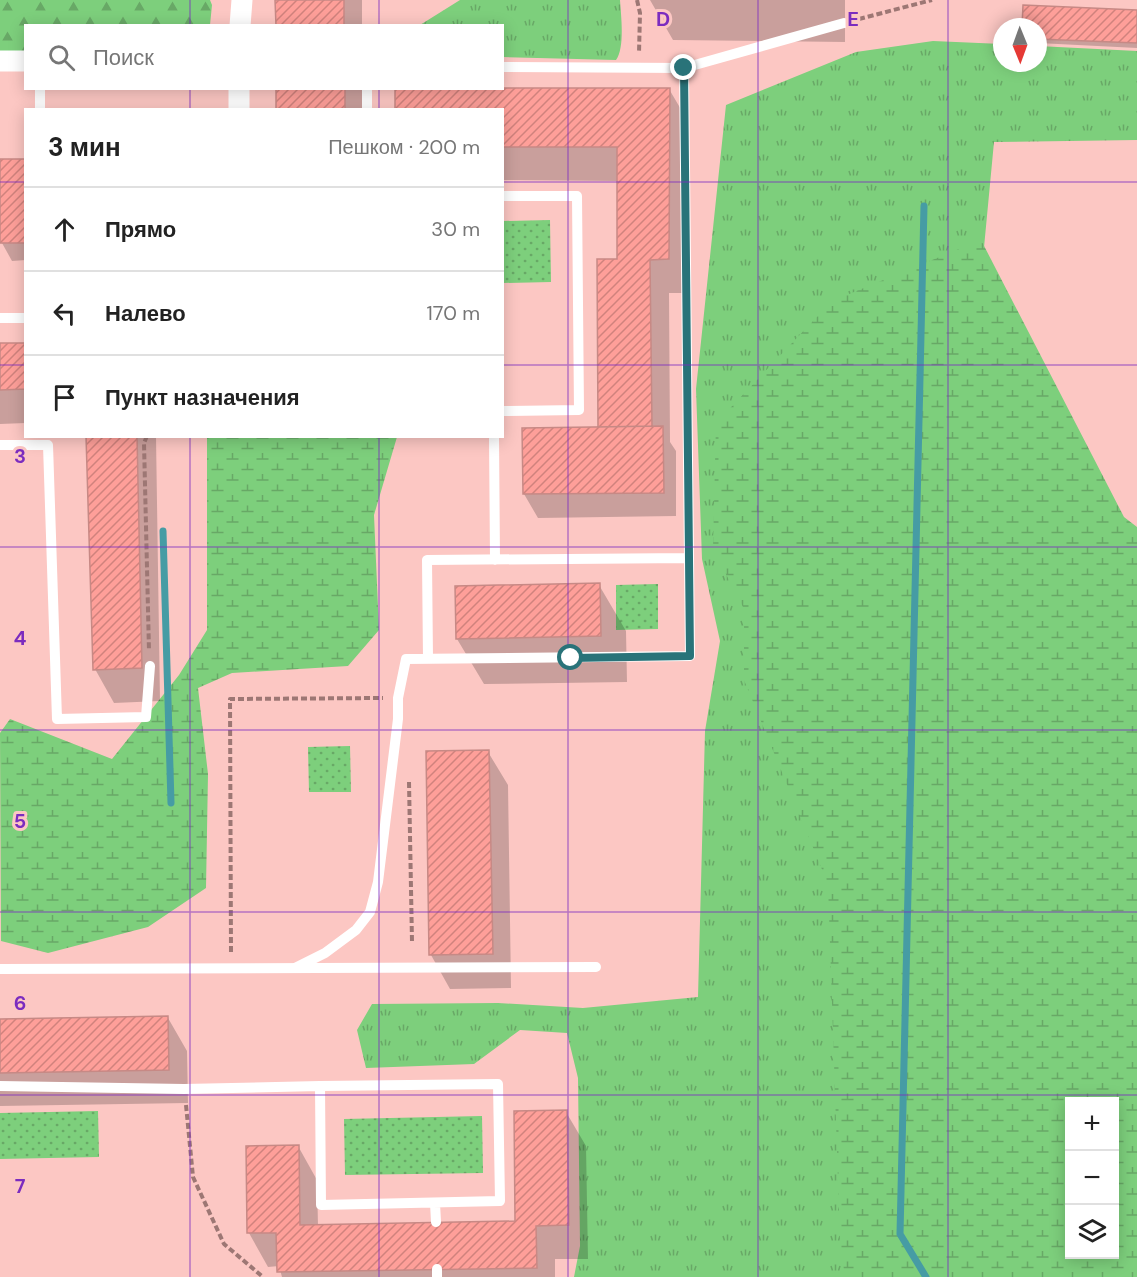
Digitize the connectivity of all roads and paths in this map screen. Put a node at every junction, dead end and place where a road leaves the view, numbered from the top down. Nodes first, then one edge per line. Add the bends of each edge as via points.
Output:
1 (242, 0) edge
2 (637, 0) edge
3 (932, 0) edge
4 (844, 23) joint
5 (240, 24) edge
6 (0, 61) edge
7 (24, 61) edge
8 (504, 67) edge
9 (638, 68) junction
10 (684, 68) junction
11 (40, 90) edge
12 (239, 90) edge
13 (367, 90) edge
14 (40, 108) edge
15 (239, 108) edge
16 (367, 108) edge
17 (504, 196) edge
18 (0, 318) edge
19 (24, 318) edge
20 (504, 411) edge
21 (146, 438) edge
22 (494, 438) edge
23 (0, 445) edge
24 (689, 558) junction
25 (495, 560) junction
26 (428, 658) junction
27 (150, 666) joint
28 (398, 698) junction
29 (409, 778) dead end
30 (412, 942) dead end
31 (596, 967) dead end
32 (231, 968) junction
33 (295, 968) junction
34 (0, 969) edge
35 (0, 1086) edge
36 (320, 1086) junction
37 (184, 1089) junction
38 (435, 1203) junction
39 (436, 1222) dead end
40 (263, 1277) edge

1 - 5 street
2 - 9 path
3 - 4 path
4 - 10 lane
6 - 7 street
8 - 9 lane
9 - 10 lane
10 - 24 lane
11 - 14 lane
12 - 15 street
13 - 16 lane
17 - 20 lane via 577,196 579,410
18 - 19 lane
21 - 27 path
22 - 25 lane
23 - 27 lane via 48,445 57,719 146,717
24 - 25 lane
24 - 26 lane via 690,656
25 - 26 lane via 427,560
26 - 28 lane via 406,659
28 - 32 path via 230,699
28 - 33 lane via 378,882 370,912 356,930 326,953
29 - 30 path
31 - 33 lane
32 - 33 lane
32 - 34 lane
35 - 37 lane
36 - 37 lane
36 - 38 lane via 321,1205
36 - 38 lane via 498,1084 500,1201
37 - 40 path via 193,1177 224,1244
38 - 39 lane

